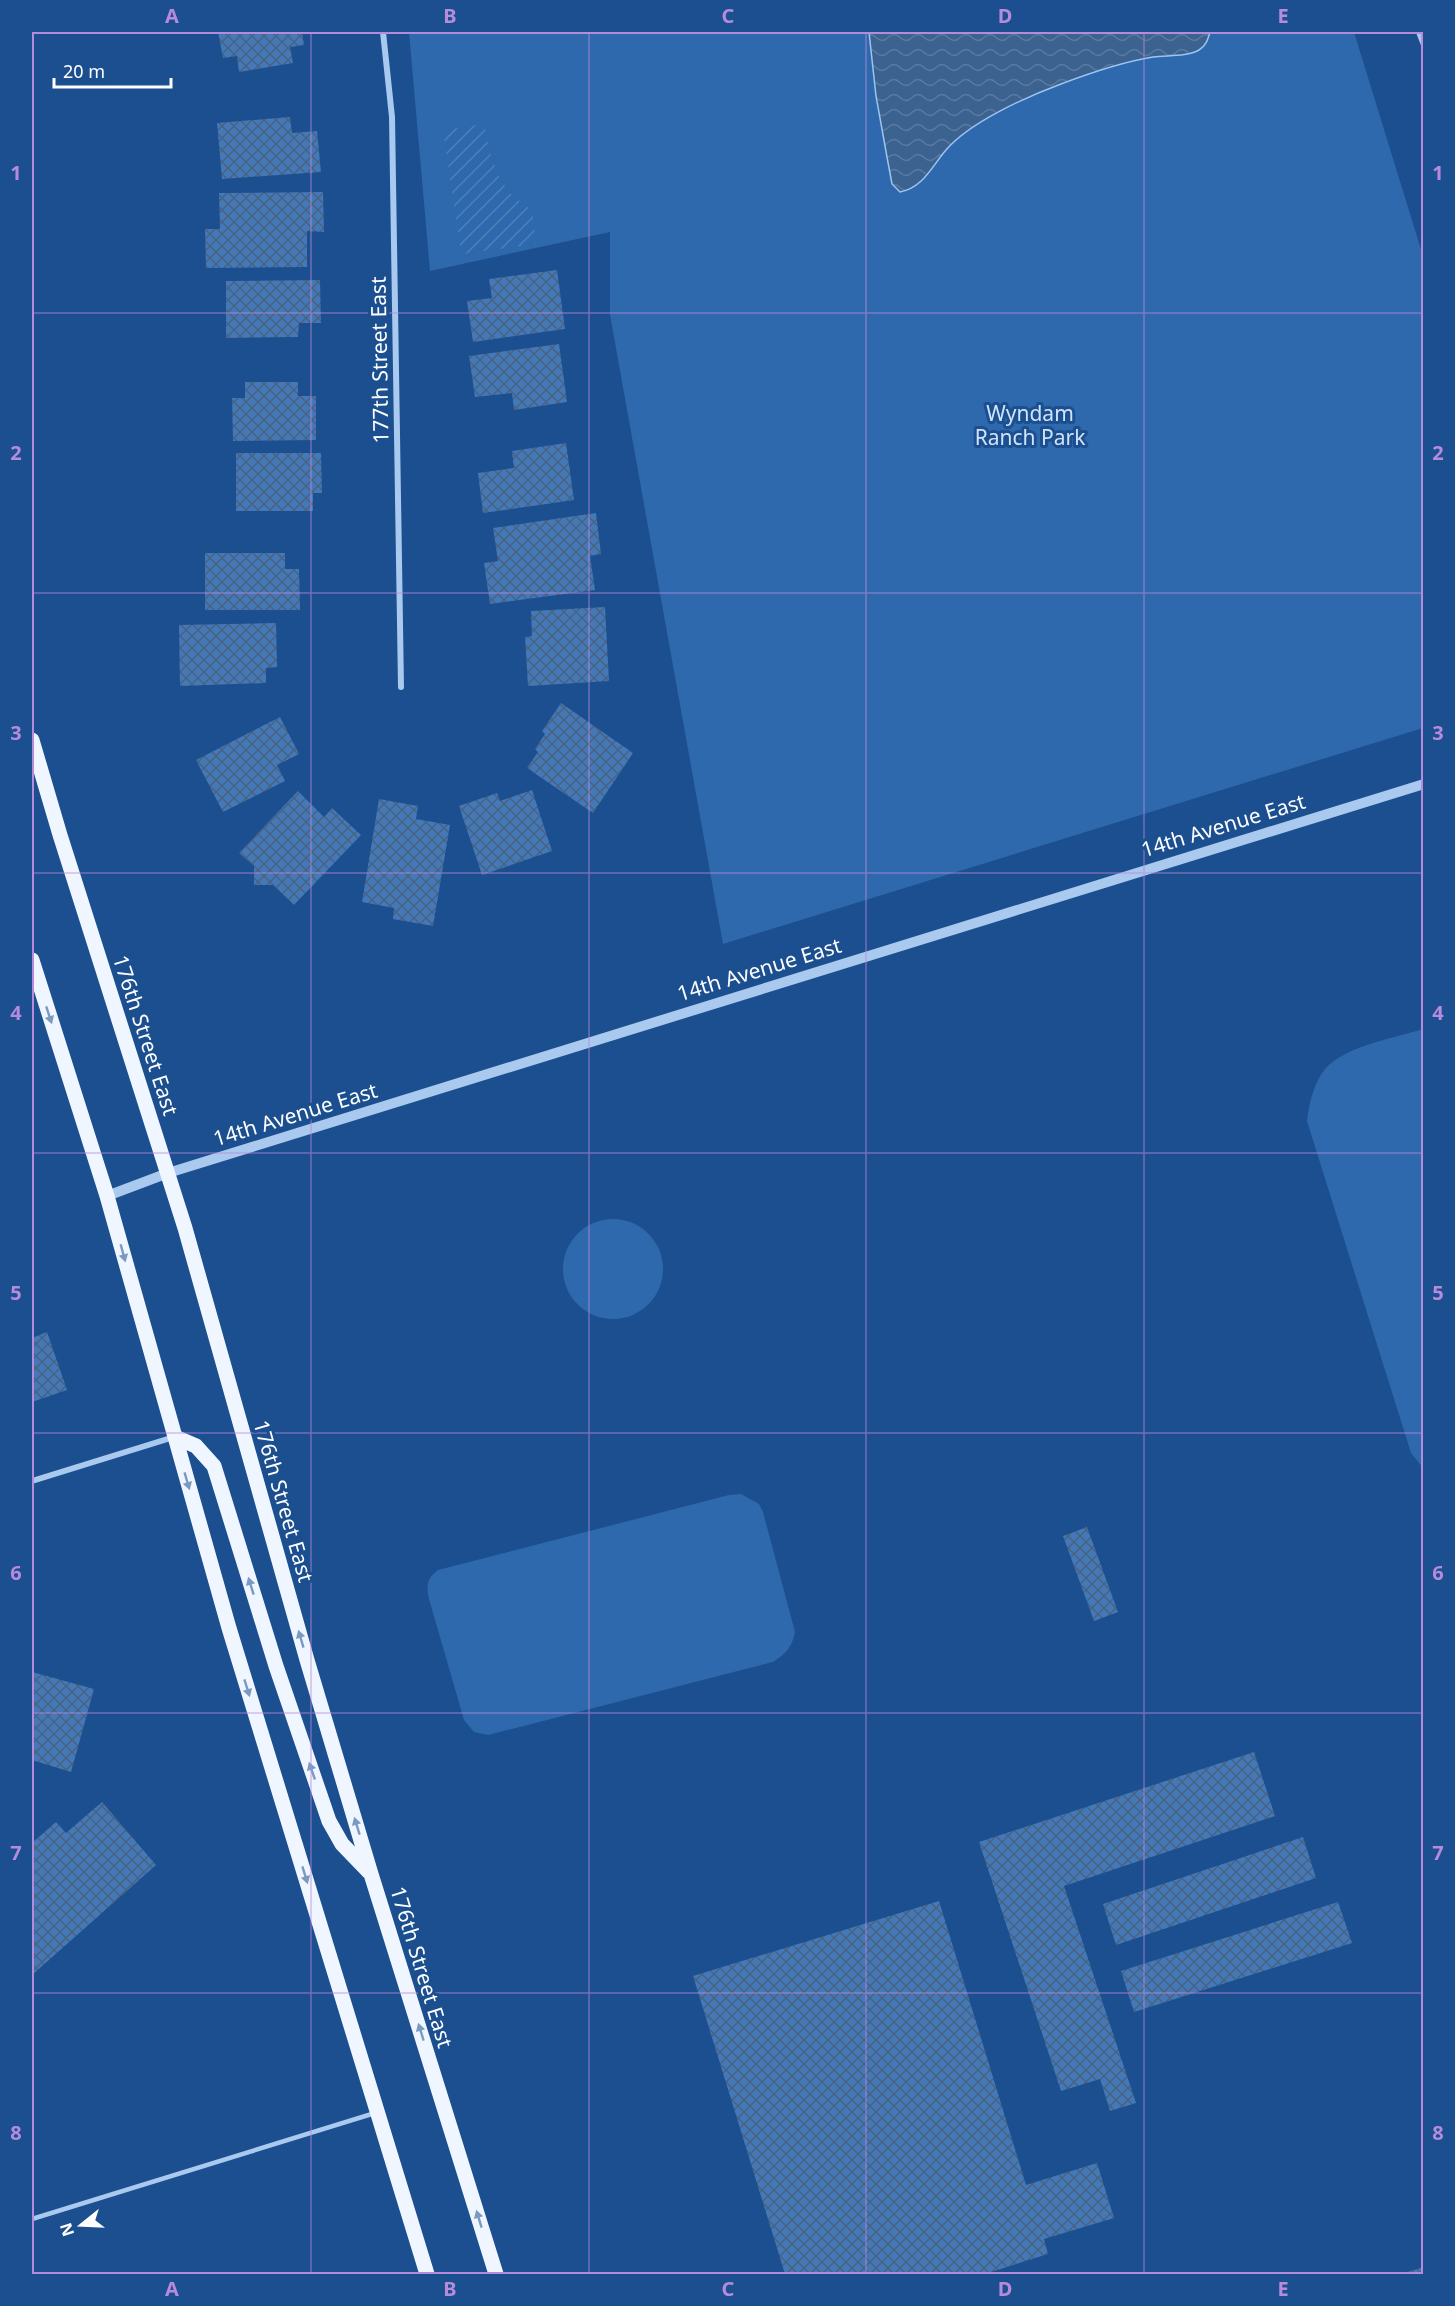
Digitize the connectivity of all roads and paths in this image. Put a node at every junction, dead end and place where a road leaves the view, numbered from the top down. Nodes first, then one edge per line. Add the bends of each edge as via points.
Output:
1 (384, 32) edge
2 (1419, 32) edge
3 (1424, 45) edge
4 (401, 687) dead end
5 (32, 740) edge
6 (1424, 784) edge
7 (32, 960) edge
8 (168, 1173) junction
9 (107, 1196) junction
10 (175, 1437) junction
11 (32, 1481) edge
12 (371, 1874) junction
13 (377, 2113) junction
14 (32, 2219) edge
15 (427, 2274) edge
16 (496, 2274) edge

1 - 4 street, 177th Street East via 392,117
2 - 3 street
5 - 8 main road, 176th Street East
6 - 8 street, 14th Avenue East
7 -> 9 main road
8 - 9 street, 14th Avenue East
12 -> 8 main road, 176th Street East
9 -> 10 main road
10 - 11 street
12 -> 10 main road via 342,1844 329,1821 213,1467 196,1446
10 -> 13 main road
16 -> 12 main road, 176th Street East
13 - 14 lane
13 - 15 main road

